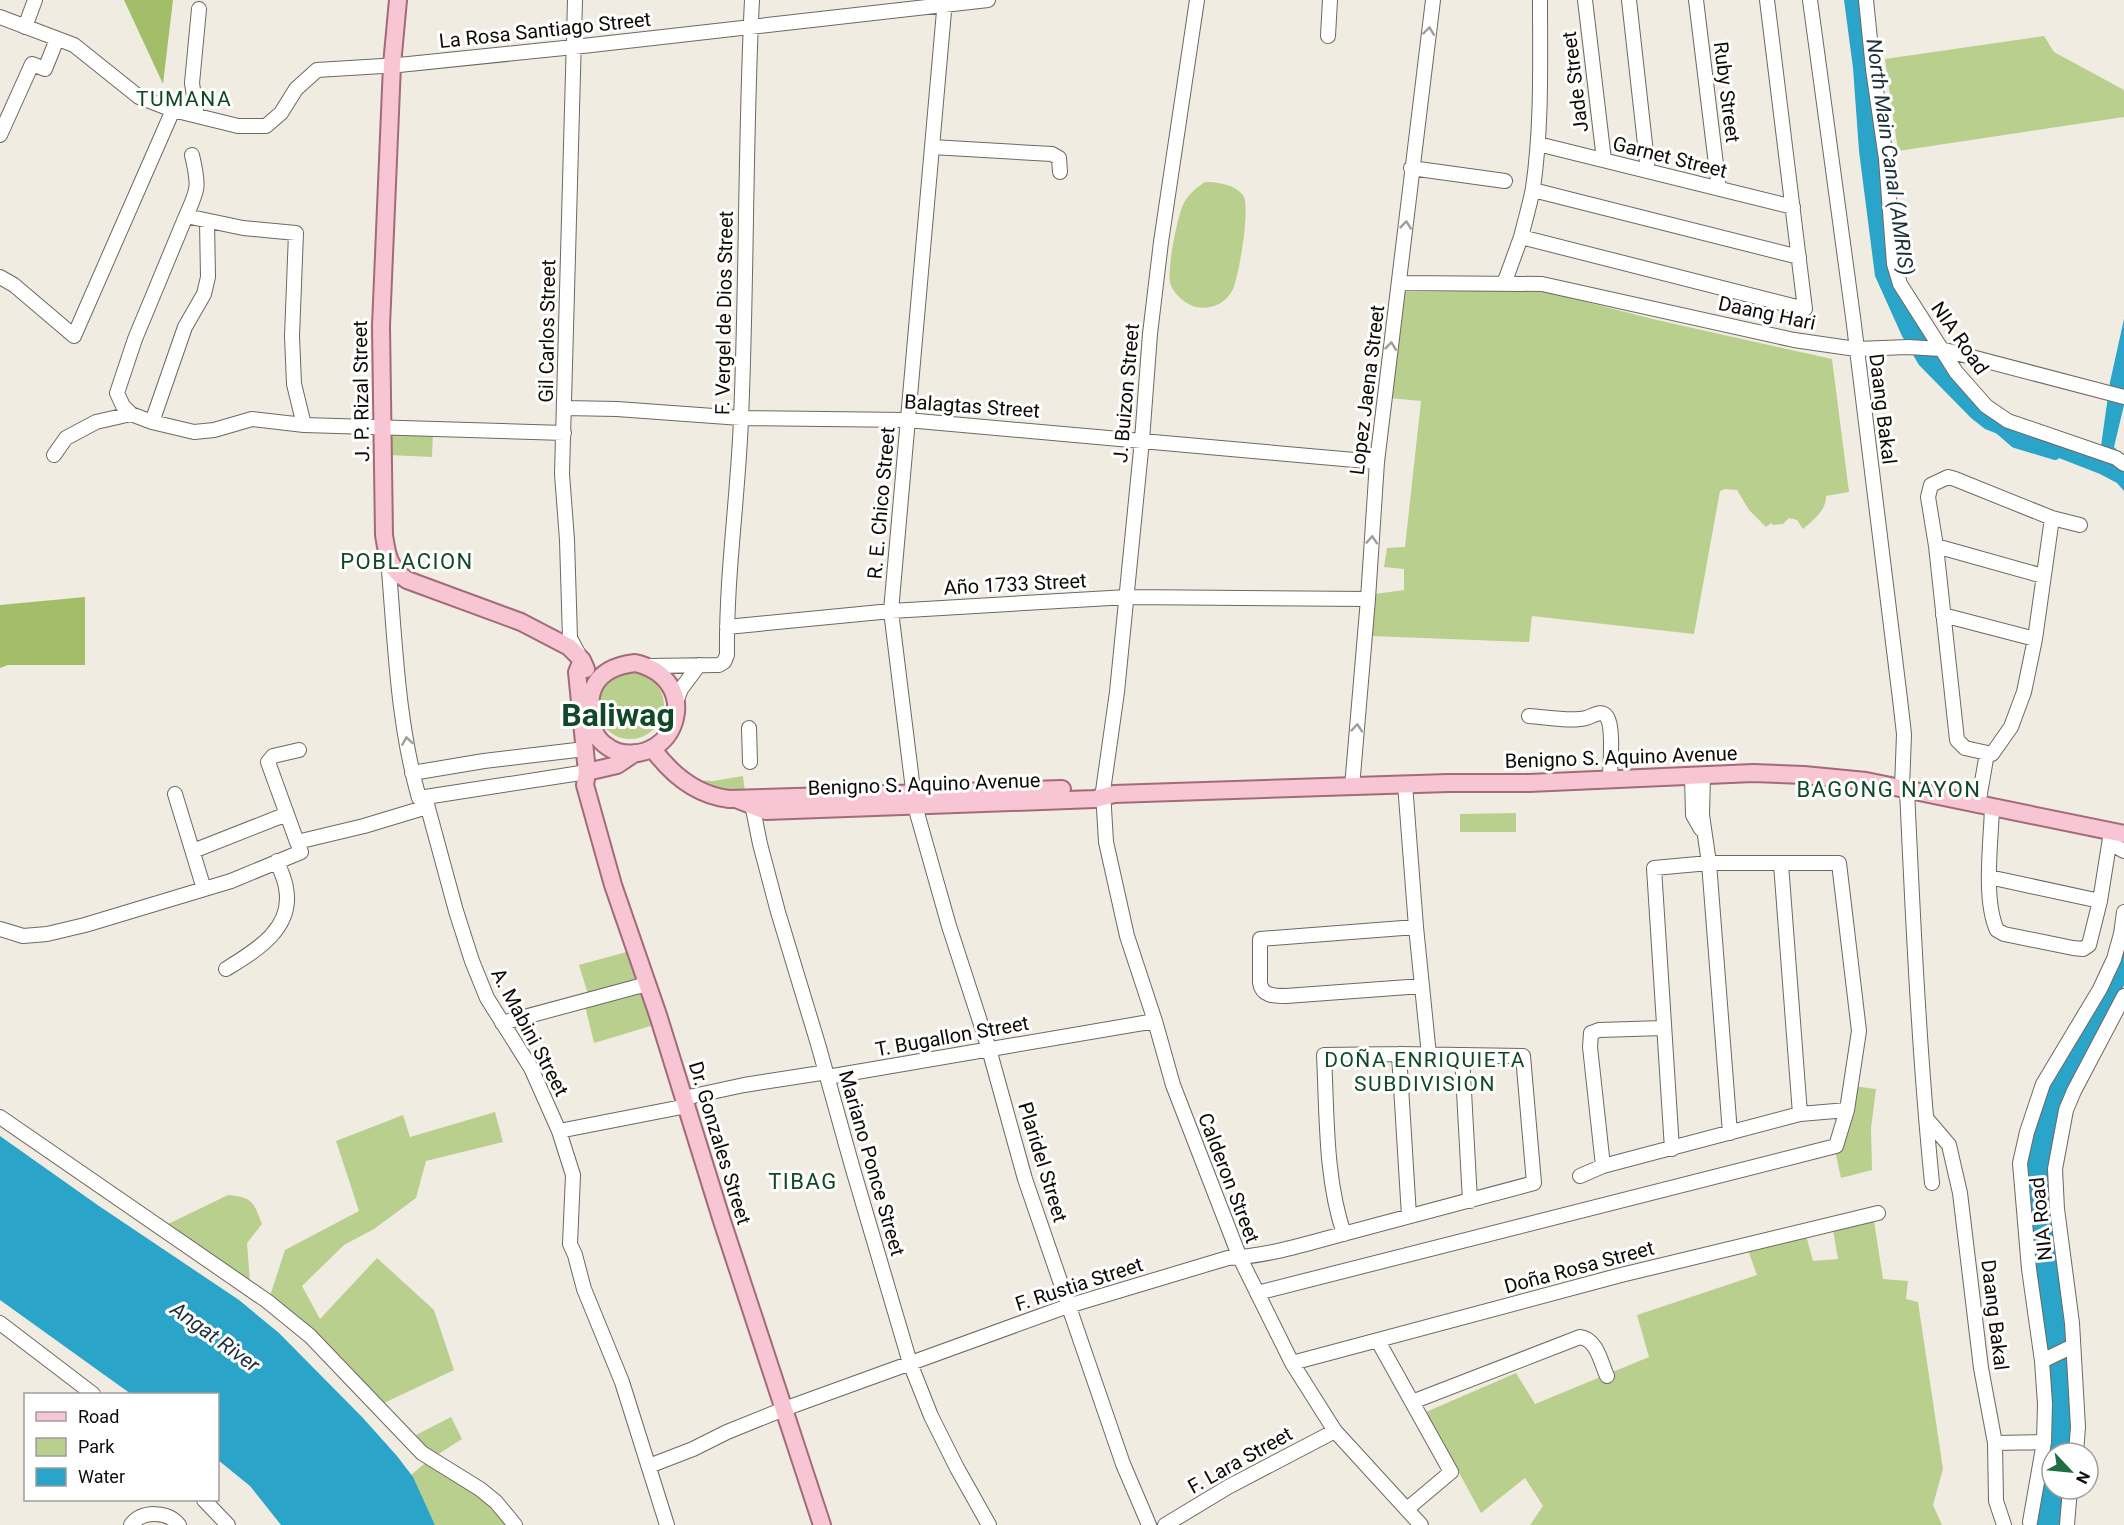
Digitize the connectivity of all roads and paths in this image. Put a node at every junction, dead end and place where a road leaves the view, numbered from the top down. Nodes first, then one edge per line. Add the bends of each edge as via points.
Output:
1 (34, 0) edge
2 (398, 0) edge
3 (575, 0) edge
4 (752, 0) edge
5 (987, 0) edge
6 (1197, 0) edge
7 (1330, 0) edge
8 (1433, 0) edge
9 (1540, 0) edge
10 (1585, 0) edge
11 (1629, 0) edge
12 (1696, 0) edge
13 (1767, 0) edge
14 (1810, 0) edge
15 (1866, 0) edge
16 (945, 3) edge
17 (200, 9) dead end
18 (0, 17) edge
19 (25, 27) junction
20 (750, 28) junction
21 (1328, 36) dead end
22 (57, 39) junction
23 (574, 47) junction
24 (392, 65) junction
25 (173, 110) junction
26 (197, 116) junction
27 (0, 135) edge
28 (1538, 144) junction
29 (932, 147) junction
30 (192, 155) dead end
31 (1604, 160) junction
32 (1412, 168) junction
33 (1648, 171) junction
34 (1060, 172) dead end
35 (1505, 181) dead end
36 (1719, 189) junction
37 (1533, 190) junction
38 (1793, 207) junction
39 (186, 216) junction
40 (207, 221) junction
41 (1521, 237) junction
42 (1799, 257) junction
43 (0, 277) edge
44 (1400, 283) junction
45 (1504, 284) junction
46 (1856, 349) junction
47 (1941, 349) junction
48 (2124, 397) edge
49 (564, 408) junction
50 (131, 414) junction
51 (741, 418) junction
52 (907, 420) junction
53 (152, 422) junction
54 (304, 425) junction
55 (382, 428) junction
56 (564, 433) junction
57 (1142, 440) junction
58 (54, 455) dead end
59 (2115, 459) edge
60 (1377, 462) junction
61 (2052, 519) junction
62 (2080, 525) dead end
63 (1936, 546) junction
64 (388, 559) junction
65 (2043, 576) junction
66 (1127, 597) junction
67 (1368, 599) junction
68 (891, 611) junction
69 (1943, 615) junction
70 (727, 627) junction
71 (2035, 639) junction
72 (582, 660) junction
73 (621, 665) junction
74 (699, 665) junction
75 (648, 666) junction
76 (590, 697) junction
77 (676, 702) junction
78 (1529, 716) dead end
79 (749, 728) dead end
80 (652, 748) junction
81 (585, 749) junction
82 (299, 750) dead end
83 (635, 753) junction
84 (1987, 753) junction
85 (750, 762) dead end
86 (587, 772) junction
87 (412, 773) junction
88 (1697, 776) junction
89 (1610, 778) junction
90 (1405, 784) junction
91 (1352, 787) junction
92 (1905, 789) junction
93 (175, 794) dead end
94 (1106, 794) junction
95 (914, 800) junction
96 (424, 801) junction
97 (746, 801) junction
98 (1985, 807) junction
99 (287, 814) junction
100 (2115, 836) edge
101 (297, 842) junction
102 (193, 851) junction
103 (2124, 851) edge
104 (277, 861) junction
105 (1709, 863) junction
106 (1782, 864) junction
107 (1989, 877) junction
108 (204, 889) junction
109 (2100, 901) junction
110 (2124, 912) edge
111 (1416, 927) junction
112 (0, 928) edge
113 (225, 969) dead end
114 (647, 984) junction
115 (1422, 986) junction
116 (2124, 996) edge
117 (1155, 1021) junction
118 (502, 1023) junction
119 (1664, 1028) junction
120 (989, 1049) junction
121 (1399, 1054) junction
122 (1429, 1055) junction
123 (1462, 1055) junction
124 (827, 1075) junction
125 (686, 1102) junction
126 (1847, 1110) junction
127 (1800, 1114) junction
128 (0, 1117) edge
129 (1926, 1118) junction
130 (559, 1131) junction
131 (1730, 1133) junction
132 (1672, 1149) junction
133 (1603, 1166) junction
134 (1580, 1176) dead end
135 (1932, 1183) dead end
136 (1470, 1201) junction
137 (1878, 1213) dead end
138 (1409, 1216) junction
139 (1344, 1234) junction
140 (1240, 1258) junction
141 (1257, 1293) junction
142 (1068, 1306) junction
143 (0, 1323) edge
144 (1378, 1341) junction
145 (2068, 1348) junction
146 (2046, 1359) junction
147 (910, 1363) junction
148 (1292, 1363) junction
149 (1607, 1376) dead end
150 (90, 1393) edge
151 (1412, 1402) junction
152 (784, 1409) junction
153 (1335, 1431) junction
154 (2044, 1441) edge
155 (2077, 1441) edge
156 (2040, 1442) edge
157 (1995, 1443) junction
158 (2040, 1465) edge
159 (649, 1466) junction
160 (205, 1501) edge
161 (2069, 1501) edge
162 (1407, 1509) junction
163 (2030, 1522) dead end
164 (131, 1525) edge
165 (179, 1525) edge
166 (228, 1525) edge
167 (515, 1525) edge
168 (667, 1525) edge
169 (821, 1525) edge
170 (989, 1525) edge
171 (1149, 1525) edge
172 (1165, 1525) edge
173 (1421, 1525) edge
174 (2004, 1525) edge
175 (2067, 1525) edge

1 - 19 street
2 - 24 main road, J. P. Rizal Street
3 - 23 street, Gil Carlos Street
4 - 20 street, F. Vergel de Dios Street
5 - 16 street, La Rosa Santiago Street
6 - 57 street, J. Buizon Street via 1161,242
7 - 21 street
32 -> 8 street, Lopez Jaena Street
9 - 28 street
10 - 31 street, Jade Street
11 - 33 street
12 - 36 street, Ruby Street
13 - 38 street
14 - 46 street, Daang Bakal
15 - 47 street, NIA Road via 1886,159 1894,264 1900,284
16 - 20 street, La Rosa Santiago Street
16 - 29 street, R. E. Chico Street
17 - 26 street via 192,83
18 - 19 street
19 - 22 street
20 - 23 street, La Rosa Santiago Street
20 - 51 street, F. Vergel de Dios Street
22 - 25 street via 74,45 140,97
22 - 27 street via 45,69 32,64
23 - 24 street, La Rosa Santiago Street
23 - 49 street, Gil Carlos Street
24 - 26 street, La Rosa Santiago Street via 317,70 266,126 238,126
24 - 55 main road, J. P. Rizal Street via 381,326
25 - 26 street
25 - 43 street via 74,336
28 - 31 street, Garnet Street
28 - 37 street
29 - 34 street via 1052,154 1059,158
29 - 52 street, R. E. Chico Street
30 - 39 street via 198,182
31 - 33 street, Garnet Street
32 - 35 street
44 -> 32 street, Lopez Jaena Street
33 - 36 street, Garnet Street
36 - 38 street, Garnet Street
37 - 41 street
37 - 42 street
38 - 42 street
39 - 40 street
39 - 50 street via 117,393
40 - 53 street via 208,277 204,294 185,327
40 - 54 street via 296,233 294,384
41 - 42 street via 1806,309
41 - 45 street
44 - 45 street, Daang Hari
60 -> 44 street, Lopez Jaena Street
45 - 46 street, Daang Hari via 1542,284 1794,340
46 - 47 street, Daang Hari
46 - 92 street, Daang Bakal via 1904,734
47 - 48 street, Daang Hari
47 - 59 street, NIA Road via 1986,406 2008,421
49 - 51 street, Balagtas Street
49 - 56 street, Gil Carlos Street
50 - 53 street
50 - 58 street via 96,422 66,438
51 - 52 street, Balagtas Street
51 - 70 street, F. Vergel de Dios Street
52 - 57 street, Balagtas Street
52 - 68 street, R. E. Chico Street
53 - 54 street via 194,432 252,419
54 - 55 street
55 - 56 street
55 - 64 main road, J. P. Rizal Street
56 - 72 street, Gil Carlos Street via 562,474 570,638
57 - 60 street, Balagtas Street
57 - 66 street, J. Buizon Street
67 -> 60 street, Lopez Jaena Street
61 - 62 street
61 - 63 street via 1948,477 1931,485 1928,497
61 - 65 street
63 - 65 street
63 - 69 street
64 - 72 main road via 399,576 518,620 569,647
87 -> 64 street, A. Mabini Street via 401,705
65 - 71 street
66 - 67 street, Año 1733 Street
66 - 68 street, Año 1733 Street
66 - 94 street, J. Buizon Street
91 -> 67 street, Lopez Jaena Street
68 - 70 street, Año 1733 Street
68 - 95 street, R. E. Chico Street
69 - 71 street
69 - 84 street via 1957,740 1965,748
70 - 74 street via 724,662
71 - 84 street via 2024,692 2011,728 1992,754
72 - 73 main road
72 - 76 main road
72 - 81 main road, Dr. Gonzales Street via 577,672
73 - 75 main road
73 - 76 main road via 599,678
74 - 75 street
74 - 77 street
75 - 77 main road via 666,679
76 - 83 main road via 598,739 615,751
77 - 80 main road via 670,732
78 - 89 street via 1570,719 1602,714 1610,728
79 - 85 street
80 - 83 main road
80 - 97 main road, Benigno S. Aquino Avenue via 666,767 695,789
81 - 86 main road, Dr. Gonzales Street
81 - 87 street
82 - 99 street via 273,756 268,762
83 - 86 main road via 616,765
84 - 98 street
86 - 96 street
86 - 114 main road, Dr. Gonzales Street via 585,785 598,835
87 - 96 street, A. Mabini Street
88 - 89 main road, Benigno S. Aquino Avenue
88 - 92 main road, Benigno S. Aquino Avenue via 1804,774
88 - 105 street
89 - 90 main road, Benigno S. Aquino Avenue
90 - 91 main road, Benigno S. Aquino Avenue
90 - 111 street
91 - 94 main road, Benigno S. Aquino Avenue
92 - 98 main road, Benigno S. Aquino Avenue
92 - 129 street, Daang Bakal
93 - 102 street
94 - 95 main road, Benigno S. Aquino Avenue via 1095,788
94 - 117 street, Calderon Street via 1106,842 1127,936
95 - 97 main road, Benigno S. Aquino Avenue
95 - 120 street, Plaridel Street
96 - 101 street via 363,826
96 - 118 street, A. Mabini Street via 472,961
97 - 124 street, Mariano Ponce Street
98 - 100 main road, Benigno S. Aquino Avenue
98 - 107 street
99 - 101 street
99 - 102 street
100 - 103 street
100 - 109 street
101 - 104 street via 301,852
102 - 108 street
104 - 108 street
104 - 113 street via 286,888 287,908 275,933 257,950
105 - 106 street
105 - 119 street via 1654,868
105 - 131 street
106 - 126 street via 1839,863 1859,1030
106 - 127 street
107 - 109 street
107 - 109 street via 1991,914 1997,930 2004,934 2083,949 2092,939
108 - 112 street via 47,934 23,936
110 - 146 street via 2114,958 2100,989 2043,1084 2020,1163 2029,1269
111 - 115 street
111 - 115 street via 1260,939 1260,983 1264,993 1286,996
114 - 118 street
114 - 125 main road, Dr. Gonzales Street
115 - 122 street
116 - 145 street, NIA Road via 2066,1110 2055,1169 2069,1292
117 - 120 street, T. Bugallon Street
117 - 140 street, Calderon Street via 1186,1122
118 - 130 street, A. Mabini Street via 531,1068
119 - 132 street
119 - 133 street via 1599,1029 1591,1033
120 - 124 street, T. Bugallon Street
120 - 142 street, Plaridel Street via 1025,1179
121 - 122 street
121 - 138 street
121 - 139 street via 1324,1055 1329,1148 1336,1207
122 - 123 street
123 - 136 street
123 - 136 street, F. Rustia Street via 1523,1056 1534,1183
124 - 125 street, T. Bugallon Street via 744,1085
124 - 147 street, Mariano Ponce Street
125 - 130 street, T. Bugallon Street
125 - 152 main road, Dr. Gonzales Street
126 - 127 street
126 - 141 street via 1836,1146
127 - 131 street
128 - 167 street via 267,1301 310,1336 422,1453 480,1489
129 - 135 street, Daang Bakal
129 - 157 street, Daang Bakal via 1949,1145
130 - 159 street, A. Mabini Street via 573,1175 570,1244
131 - 132 street
132 - 133 street
133 - 134 street
136 - 138 street, F. Rustia Street
137 - 144 street, Doña Rosa Street via 1621,1275
138 - 139 street, F. Rustia Street
139 - 140 street, F. Rustia Street
140 - 141 street, Calderon Street
140 - 142 street, F. Rustia Street via 1228,1258
141 - 148 street, Calderon Street
142 - 147 street, F. Rustia Street
142 - 171 street, Plaridel Street via 1123,1464
143 - 150 street
144 - 148 street, Doña Rosa Street
144 - 151 street
145 - 146 street
145 - 155 street, NIA Road
146 - 154 street
147 - 152 street, F. Rustia Street
147 - 170 street, Mariano Ponce Street via 931,1416
148 - 153 street, Calderon Street
149 - 151 street via 1592,1342 1580,1337
151 - 162 street via 1451,1472
152 - 159 street, F. Rustia Street
152 - 169 main road, Dr. Gonzales Street
153 - 162 street, Calderon Street
153 - 172 street, F. Lara Street
156 - 157 street
157 - 174 street, Daang Bakal via 1996,1500
158 - 163 street
159 - 168 street, A. Mabini Street
160 - 166 street
161 - 175 street
162 - 173 street, Calderon Street
164 - 165 street via 135,1519 158,1513

